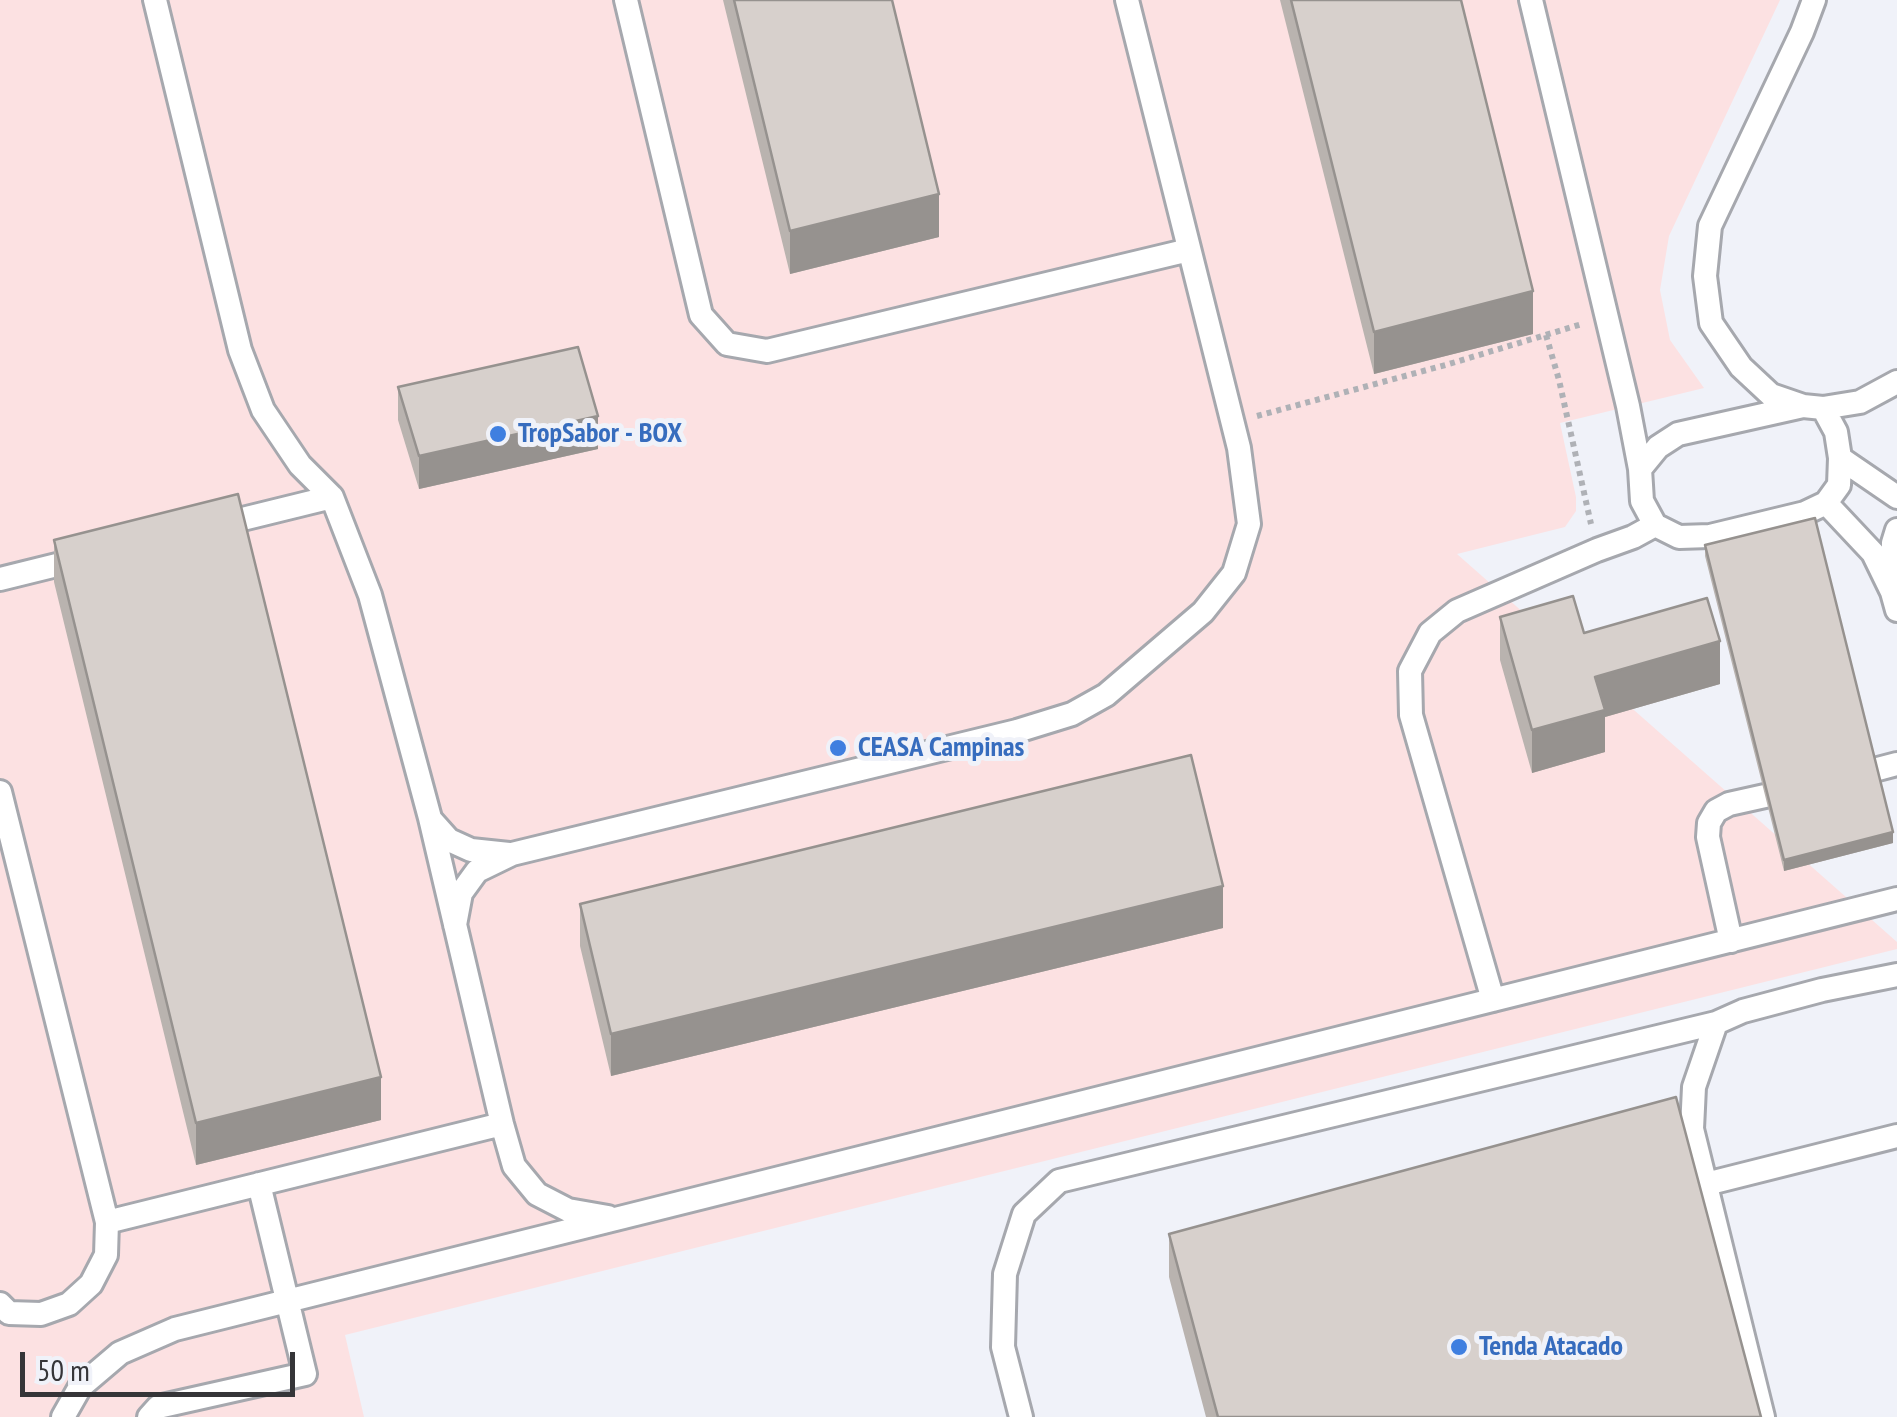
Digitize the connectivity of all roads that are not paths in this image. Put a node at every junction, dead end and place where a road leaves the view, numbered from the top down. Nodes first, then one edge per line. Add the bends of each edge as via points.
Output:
1 (155, 0) edge
2 (626, 0) edge
3 (1127, 0) edge
4 (1531, 0) edge
5 (1814, 0) edge
6 (1189, 250) junction
7 (1897, 382) edge
8 (1813, 407) junction
9 (1840, 458) junction
10 (1640, 469) junction
11 (332, 498) junction
12 (1897, 498) edge
13 (1826, 504) junction
14 (1655, 525) junction
15 (1897, 530) edge
16 (184, 534) edge
17 (111, 552) edge
18 (0, 579) edge
19 (1895, 601) edge
20 (1897, 764) edge
21 (1874, 770) edge
22 (0, 792) edge
23 (1765, 796) edge
24 (430, 818) junction
25 (512, 854) junction
26 (1897, 900) edge
27 (454, 925) junction
28 (1731, 940) junction
29 (1897, 975) edge
30 (1494, 1000) junction
31 (1716, 1023) junction
32 (502, 1124) junction
33 (1897, 1136) edge
34 (259, 1184) junction
35 (1706, 1184) junction
36 (616, 1219) junction
37 (106, 1222) junction
38 (288, 1301) junction
39 (0, 1304) edge
40 (63, 1417) edge
41 (149, 1417) edge
42 (1021, 1417) edge
43 (1763, 1417) edge

1 - 11 lane via 240,350 263,410
2 - 6 lane via 701,315 727,344 767,351
3 - 6 lane
4 - 10 lane
5 - 8 lane via 1710,226 1705,276 1711,323 1741,368 1771,394
6 - 25 lane via 1239,448 1249,524 1234,573 1204,612 1106,695 1072,714
7 - 8 lane via 1860,402
8 - 9 lane via 1836,432
8 - 10 lane via 1678,434
9 - 12 lane
9 - 13 lane via 1839,485
10 - 14 lane via 1642,501
11 - 16 lane
11 - 24 lane via 370,595
13 - 14 lane via 1710,536 1679,537
13 - 19 lane via 1874,553
14 - 30 lane via 1458,611 1430,633 1410,671 1411,715
15 - 19 lane
17 - 18 lane
20 - 21 lane
22 - 37 lane
23 - 28 lane via 1729,804 1708,823
24 - 25 lane via 450,840 471,850
24 - 27 lane
25 - 27 lane via 477,871 461,894
26 - 28 lane
27 - 32 lane
28 - 30 lane
29 - 31 lane
30 - 36 lane
31 - 35 lane via 1694,1087 1692,1129
31 - 42 lane via 1059,1181 1024,1214 1005,1274 1003,1347
32 - 34 lane
32 - 36 lane via 514,1166 537,1194 568,1210
33 - 35 lane
34 - 37 lane
34 - 38 lane
35 - 43 lane
36 - 38 lane
37 - 39 lane via 106,1255 91,1284 69,1304 41,1314 9,1313
38 - 40 lane via 175,1330 120,1353 80,1388
38 - 41 lane via 305,1374 158,1408

